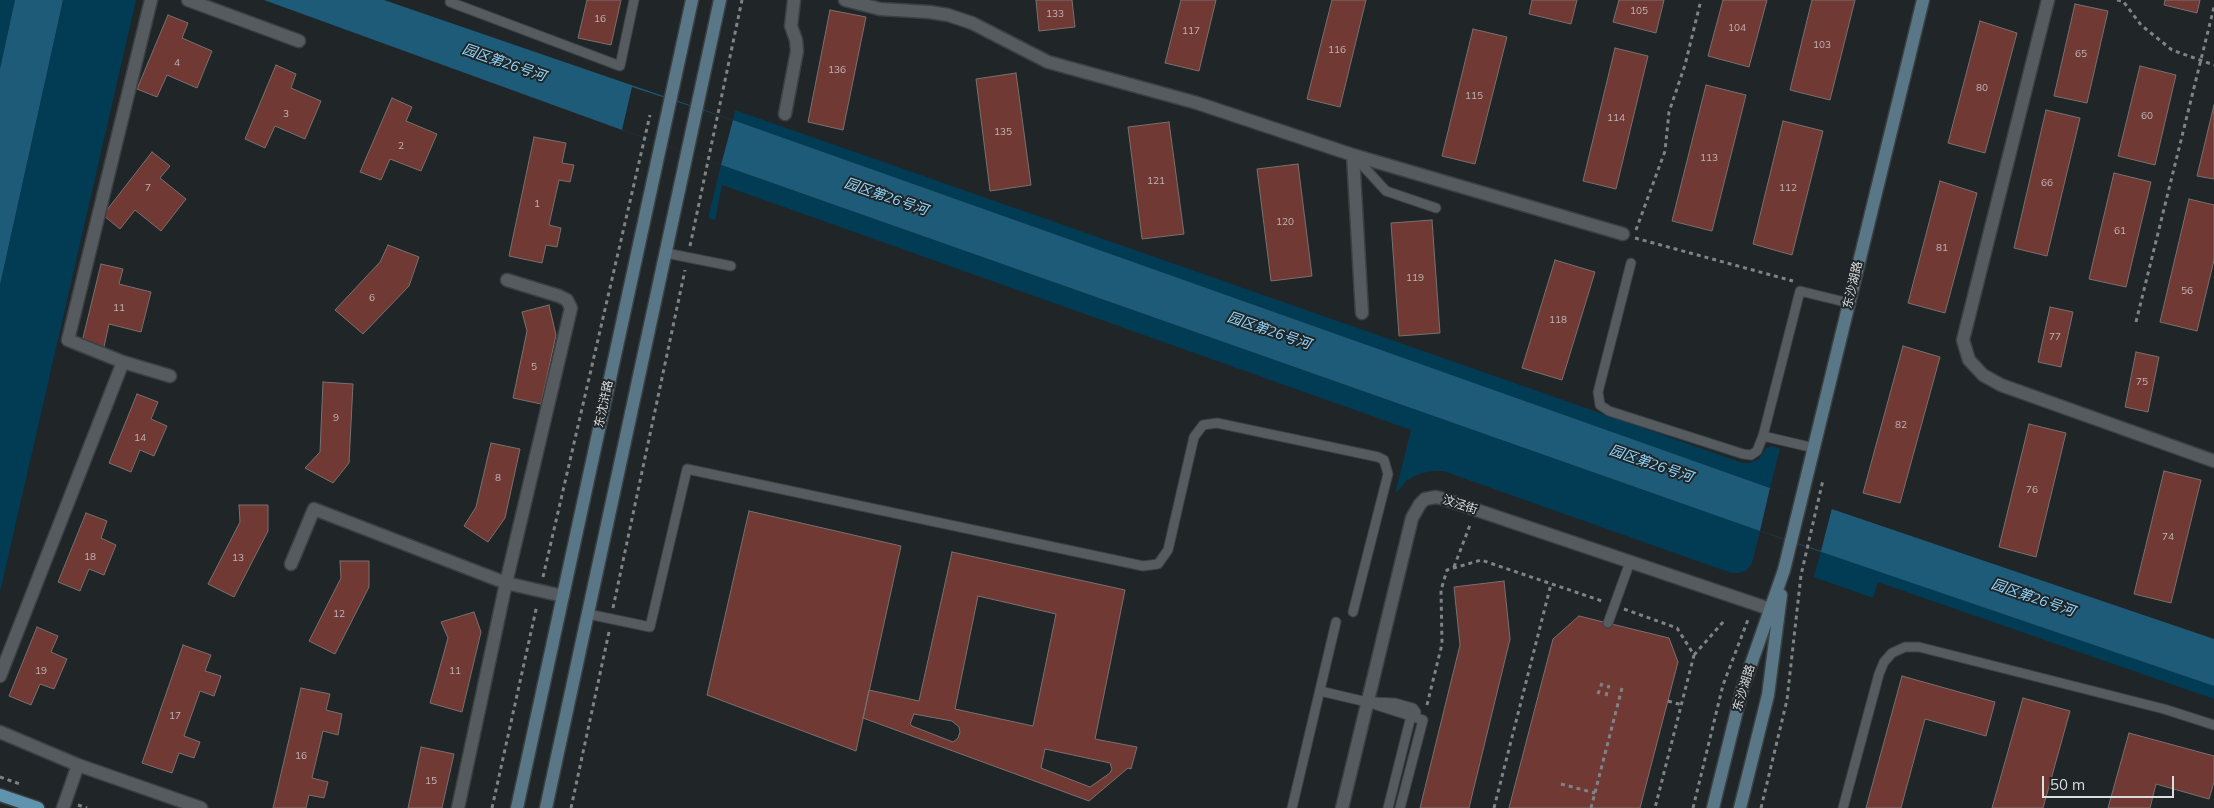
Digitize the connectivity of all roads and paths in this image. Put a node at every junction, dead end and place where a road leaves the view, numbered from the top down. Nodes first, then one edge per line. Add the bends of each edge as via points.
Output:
1 (151, 0) edge
2 (188, 0) edge
3 (634, 0) edge
4 (692, 0) edge
5 (720, 0) edge
6 (742, 0) edge
7 (794, 0) edge
8 (845, 0) edge
9 (1701, 0) edge
10 (1922, 0) edge
11 (2048, 0) edge
12 (2117, 0) edge
13 (450, 2) dead end
14 (2214, 7) edge
15 (299, 41) dead end
16 (2201, 61) junction
17 (2214, 65) edge
18 (785, 114) dead end
19 (645, 138) dead end
20 (1353, 155) junction
21 (1436, 208) dead end
22 (1628, 236) junction
23 (666, 253) junction
24 (688, 258) junction
25 (1631, 263) dead end
26 (731, 266) dead end
27 (507, 280) dead end
28 (1798, 282) dead end
29 (1848, 304) junction
30 (1362, 313) dead end
31 (2136, 322) dead end
32 (123, 362) junction
33 (170, 376) dead end
34 (1763, 436) junction
35 (1814, 448) junction
36 (2214, 461) edge
37 (1818, 504) dead end
38 (1470, 525) dead end
39 (1808, 546) dead end
40 (1630, 562) junction
41 (291, 564) dead end
42 (1454, 568) junction
43 (1784, 570) junction
44 (506, 583) junction
45 (1551, 584) junction
46 (540, 591) junction
47 (562, 596) junction
48 (1614, 606) junction
49 (1770, 609) junction
50 (1353, 612) dead end
51 (588, 614) junction
52 (611, 619) junction
53 (1724, 621) dead end
54 (1336, 622) dead end
55 (1608, 623) dead end
56 (1694, 655) junction
57 (0, 676) edge
58 (1602, 683) dead end
59 (1609, 685) dead end
60 (1622, 688) dead end
61 (1320, 691) junction
62 (1598, 694) dead end
63 (1606, 696) dead end
64 (1668, 701) dead end
65 (1367, 702) junction
66 (1682, 705) junction
67 (1412, 713) junction
68 (1423, 720) junction
69 (2214, 725) edge
70 (0, 732) edge
71 (78, 764) junction
72 (1561, 784) dead end
73 (1595, 793) junction
74 (0, 795) edge
75 (38, 808) edge
76 (64, 808) edge
77 (201, 808) edge
78 (458, 808) edge
79 (492, 808) edge
80 (517, 808) edge
81 (546, 808) edge
82 (571, 808) edge
83 (1292, 808) edge
84 (1342, 808) edge
85 (1388, 808) edge
86 (1400, 808) edge
87 (1494, 808) edge
88 (1591, 808) edge
89 (1655, 808) edge
90 (1713, 808) edge
91 (1740, 808) edge
92 (1843, 808) edge

1 - 32 street via 68,340
2 - 15 street
3 - 13 lane via 620,66
4 - 47 main road, 东沈浒路
5 - 23 main road
6 - 24 path
7 - 18 street via 791,26 798,51
8 - 20 street via 880,8 948,15 972,23 1048,62 1197,102
9 - 22 path via 1685,64 1668,112 1665,151
10 - 29 main road, 东沙湖路
11 - 36 street via 1963,340 1969,360 1983,375 2002,385
12 - 16 path via 2123,1 2141,25 2172,50
14 - 16 path
16 - 17 path
16 - 31 path
19 - 46 path
20 - 21 lane via 1386,191
20 - 22 street
20 - 30 street
22 - 28 path
23 - 24 lane
23 - 51 main road
24 - 26 lane
24 - 52 path
25 - 34 lane via 1598,392 1600,405 1609,411 1743,454 1751,455 1757,451
27 - 44 street via 559,296 571,308
29 - 34 lane via 1800,291
29 - 35 main road, 东沙湖路
32 - 33 street
32 - 57 street
34 - 35 lane
35 - 43 main road, 东沙湖路
37 - 39 path
38 - 42 path
40 - 48 lane
40 - 49 street, 汶泾街
40 - 65 street, 汶泾街 via 1444,499 1425,499 1412,518
41 - 44 street via 314,509
42 - 45 path via 1481,560
42 - 68 path via 1447,570 1441,590 1442,644
43 - 49 main road, 东沙湖路
43 - 91 main road, 东沙湖路 via 1768,695
44 - 46 street
44 - 78 street
45 - 48 path
45 - 87 path
46 - 47 street
46 - 79 path
47 - 80 main road, 东沈浒路
48 - 55 lane
48 - 56 path via 1677,628
49 - 90 main road, 东沙湖路 via 1742,690
50 - 52 lane via 1388,474 1384,460 1217,423 1203,425 1194,437 1168,550 1158,564 1149,566 687,469 650,627
51 - 52 lane
51 - 81 main road
52 - 82 path
53 - 56 path
54 - 61 lane
56 - 66 path
58 - 62 path
59 - 63 path
60 - 73 path
61 - 65 lane
61 - 83 lane
64 - 66 path
65 - 67 lane
65 - 84 street, 汶泾街
66 - 89 path
67 - 68 lane
67 - 85 lane
68 - 86 lane
69 - 92 lane via 2164,709 1919,646 1905,647 1888,658 1879,674
70 - 71 street
71 - 76 street
71 - 77 street
72 - 73 path
73 - 88 path
74 - 75 main road

